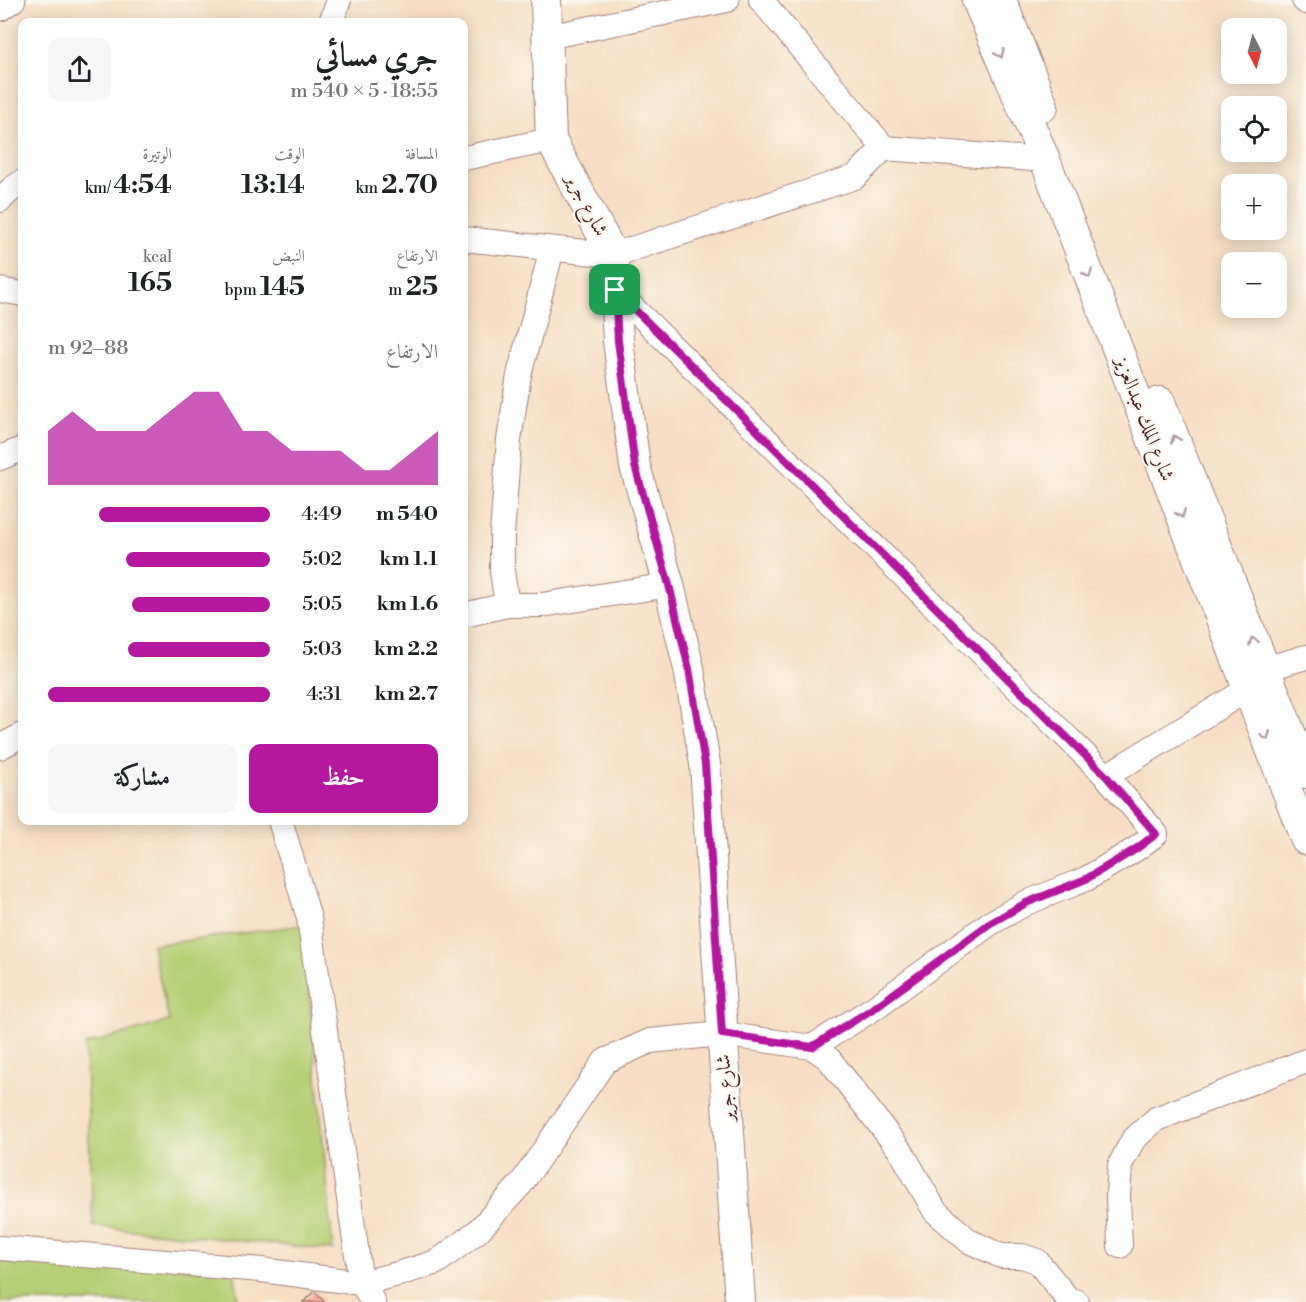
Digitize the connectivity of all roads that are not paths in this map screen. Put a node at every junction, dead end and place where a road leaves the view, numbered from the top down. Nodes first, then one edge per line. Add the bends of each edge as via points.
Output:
1 (13, 0) edge
2 (339, 0) edge
3 (546, 0) edge
4 (727, 0) edge
5 (760, 0) edge
6 (977, 0) edge
7 (1001, 0) edge
8 (0, 9) edge
9 (332, 18) edge
10 (547, 37) junction
11 (551, 140) junction
12 (884, 148) junction
13 (468, 157) edge
14 (1045, 160) junction
15 (18, 185) edge
16 (0, 200) edge
17 (468, 240) edge
18 (552, 249) junction
19 (613, 255) junction
20 (0, 290) edge
21 (615, 290) junction
22 (18, 293) edge
23 (18, 451) edge
24 (0, 458) edge
25 (669, 585) junction
26 (507, 605) junction
27 (468, 614) edge
28 (1306, 657) edge
29 (1256, 679) junction
30 (18, 737) edge
31 (0, 747) edge
32 (1306, 773) edge
33 (1106, 776) junction
34 (281, 825) edge
35 (1306, 840) edge
36 (722, 1034) junction
37 (812, 1047) junction
38 (1306, 1061) edge
39 (1120, 1246) dead end
40 (0, 1248) edge
41 (367, 1293) edge
42 (740, 1302) edge
43 (1077, 1302) edge

1 - 8 street
2 - 9 street
3 - 10 street, شارع جرير
4 - 10 street
5 - 12 street
6 -> 14 street, شارع الملك عبدالعزيز
29 -> 7 street, شارع الملك عبدالعزيز
10 - 11 street, شارع جرير
11 - 13 street
11 - 19 street, شارع جرير
12 - 14 street
12 - 19 street via 855,177
14 -> 29 street, شارع الملك عبدالعزيز
15 - 16 street
17 - 18 street
18 - 19 street
18 - 26 street via 519,375 509,440 502,535
19 - 21 street, شارع جرير
20 - 22 street
21 - 25 street, شارع جرير via 635,466
21 - 33 street
23 - 24 street
25 - 26 street via 542,605
25 - 36 street, شارع جرير via 689,669 705,764
26 - 27 street
28 - 29 street
29 - 32 street, شارع الملك عبدالعزيز
29 - 33 street
29 -> 35 street, شارع الملك عبدالعزيز
30 - 31 street
33 - 37 street via 1156,834 1086,879 1026,903 989,924 874,1008
34 - 41 street via 309,918
36 - 37 street
36 - 41 street via 650,1041 605,1061 521,1184 478,1231 437,1262
36 - 42 street, شارع جرير
37 - 43 street via 829,1059 902,1153 935,1211 969,1241 1002,1256 1037,1261 1068,1299
38 - 39 street via 1156,1119 1133,1140 1120,1165
40 - 41 street via 261,1270

